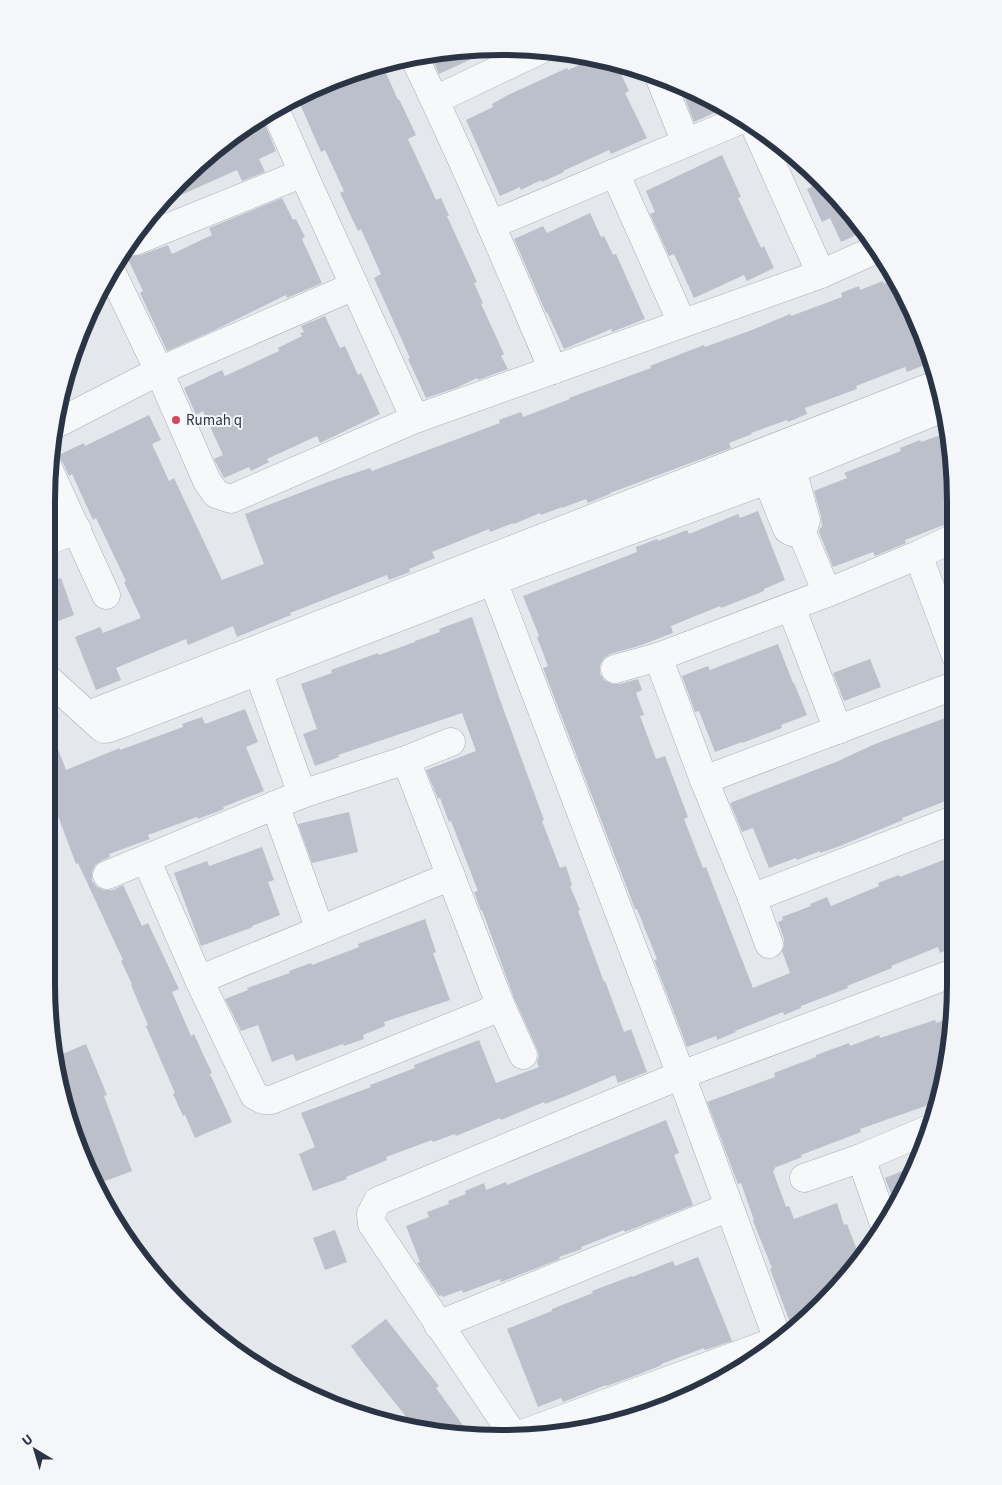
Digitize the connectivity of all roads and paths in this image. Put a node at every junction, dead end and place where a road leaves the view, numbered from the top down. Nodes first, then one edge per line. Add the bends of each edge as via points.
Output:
1 (528, 56) edge
2 (417, 63) edge
3 (663, 86) edge
4 (435, 100) junction
5 (278, 115) edge
6 (736, 122) edge
7 (760, 138) edge
8 (686, 143) junction
9 (303, 173) junction
10 (615, 173) junction
11 (491, 225) junction
12 (140, 239) edge
13 (871, 252) edge
14 (821, 274) junction
15 (115, 279) edge
16 (354, 286) junction
17 (682, 323) junction
18 (553, 370) junction
19 (159, 371) junction
20 (932, 387) edge
21 (937, 410) edge
22 (415, 419) junction
23 (63, 420) edge
24 (758, 455) junction
25 (788, 456) junction
26 (767, 480) junction
27 (56, 484) edge
28 (77, 529) junction
29 (802, 533) junction
30 (55, 538) edge
31 (947, 541) edge
32 (918, 555) junction
33 (488, 570) junction
34 (828, 593) junction
35 (106, 595) dead end
36 (791, 606) junction
37 (947, 632) edge
38 (658, 657) junction
39 (254, 660) junction
40 (615, 669) dead end
41 (55, 685) edge
42 (947, 688) edge
43 (838, 730) junction
44 (451, 742) dead end
45 (406, 760) junction
46 (704, 780) junction
47 (302, 794) junction
48 (275, 805) junction
49 (947, 822) edge
50 (146, 859) junction
51 (107, 875) dead end
52 (451, 876) junction
53 (752, 898) junction
54 (320, 930) junction
55 (768, 944) dead end
56 (947, 975) edge
57 (199, 980) junction
58 (500, 1004) junction
59 (523, 1055) dead end
60 (681, 1075) junction
61 (921, 1133) edge
62 (861, 1158) junction
63 (804, 1178) dead end
64 (729, 1207) junction
65 (881, 1216) edge
66 (438, 1325) junction
67 (775, 1336) edge
68 (760, 1347) edge
69 (538, 1428) edge
70 (509, 1430) edge

1 - 4 street
2 - 4 street
3 - 8 street
4 - 11 street
5 - 9 street
6 - 8 street
7 - 14 street
8 - 10 street
9 - 12 street
9 - 16 street
10 - 11 street
10 - 17 street
11 - 18 street
13 - 14 street
14 - 17 street
15 - 19 street
16 - 19 street
16 - 22 street
17 - 18 street
18 - 22 street
19 - 22 street via 207,481 216,494 231,499
19 - 23 street
20 - 25 street
21 - 25 street
24 - 25 street
24 - 26 street
24 - 33 street
25 - 26 street
25 - 29 street via 806,520
26 - 29 street via 787,529
26 - 33 street
27 - 28 street
28 - 30 street
28 - 35 street
29 - 34 street
31 - 32 street
32 - 34 street
32 - 37 street
33 - 39 street
33 - 60 street
34 - 36 street
36 - 38 street
36 - 43 street
38 - 40 street
38 - 46 street
39 - 41 street via 88,715
39 - 47 street
42 - 43 street
43 - 46 street
44 - 45 street
45 - 47 street
45 - 52 street
46 - 53 street
47 - 48 street
48 - 50 street
48 - 54 street
49 - 53 street
50 - 51 street
50 - 57 street
52 - 54 street
52 - 58 street
53 - 55 street
54 - 57 street
56 - 60 street
57 - 58 street via 254,1095 263,1100 271,1100 488,1012
58 - 59 street
60 - 64 street
60 - 66 street via 378,1202 371,1214 372,1224
61 - 62 street
62 - 63 street
62 - 65 street
64 - 66 street
64 - 67 street
66 - 70 street
68 - 69 street

